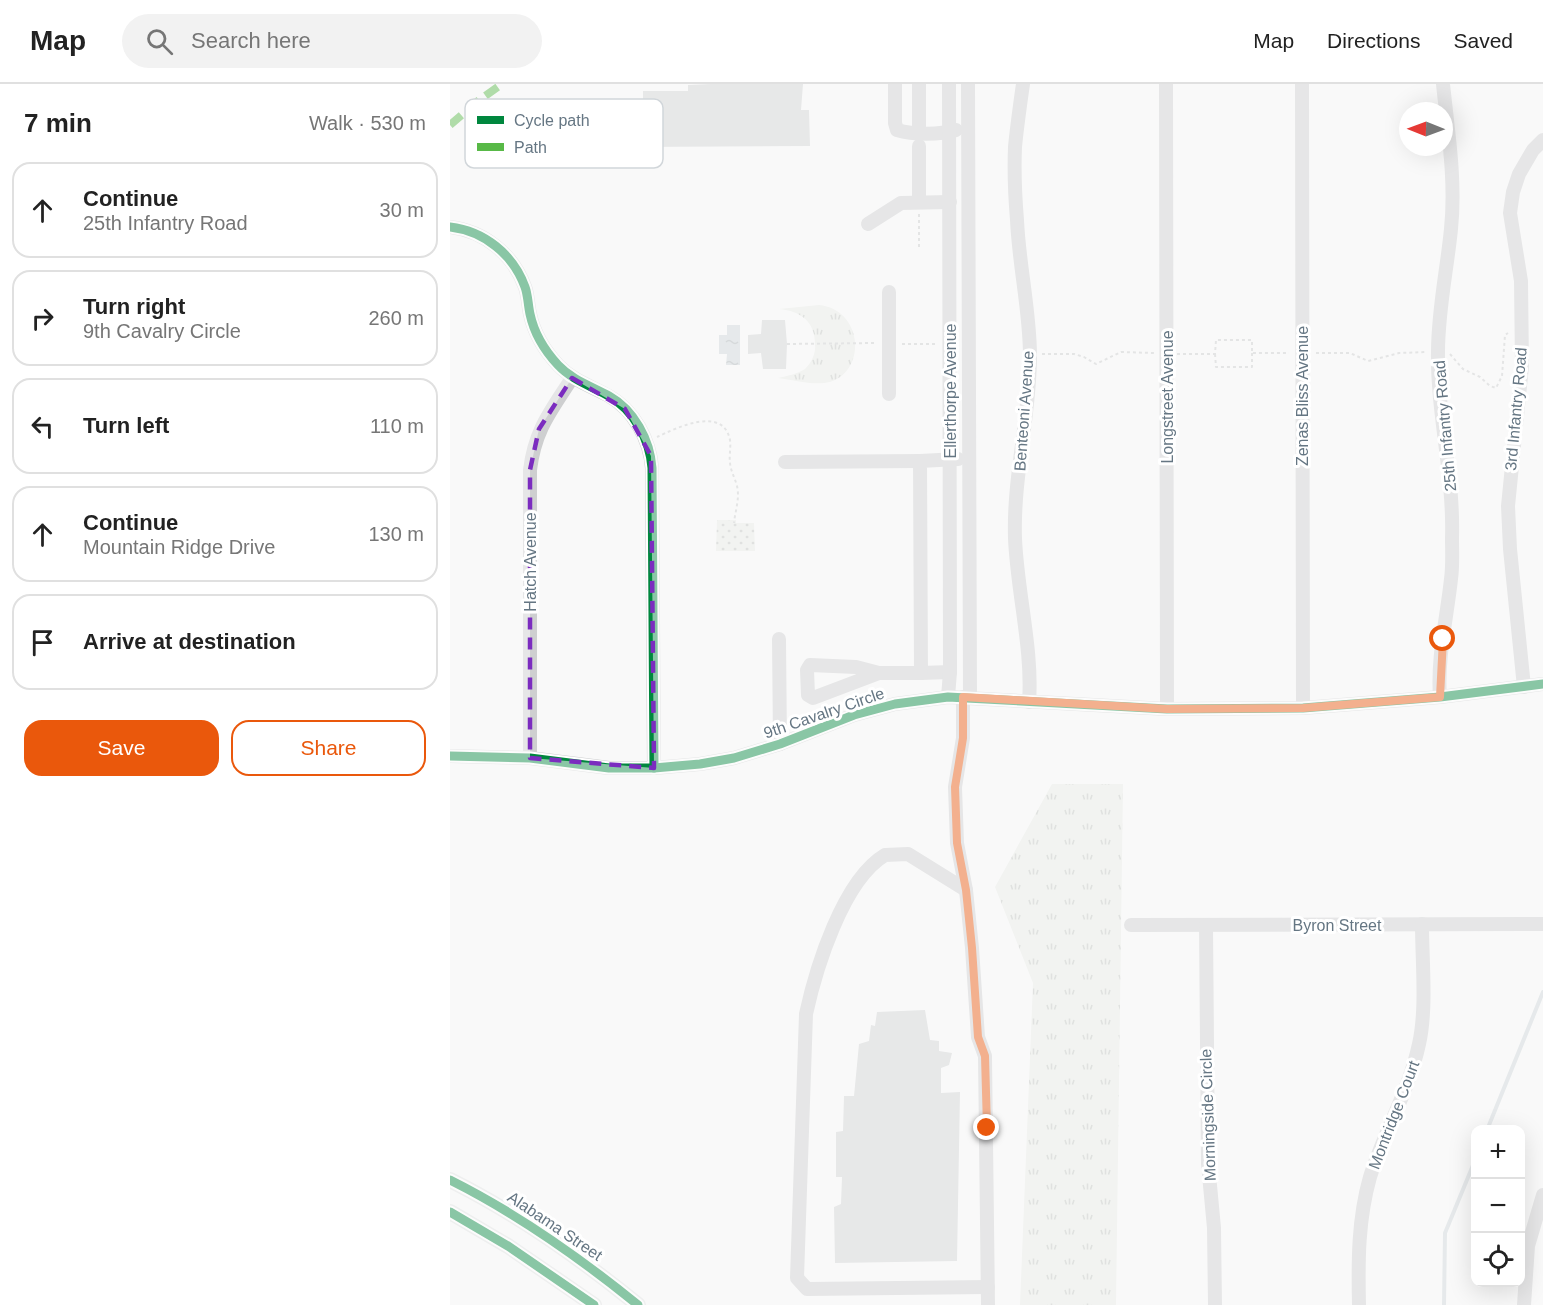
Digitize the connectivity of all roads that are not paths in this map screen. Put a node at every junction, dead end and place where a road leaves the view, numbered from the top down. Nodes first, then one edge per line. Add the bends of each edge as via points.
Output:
1 (895, 84) edge
2 (919, 84) edge
3 (949, 84) edge
4 (968, 84) edge
5 (1023, 84) edge
6 (1166, 84) edge
7 (1302, 84) edge
8 (1443, 84) edge
9 (968, 126) junction
10 (949, 132) junction
11 (919, 139) junction
12 (1543, 140) edge
13 (919, 202) junction
14 (950, 202) junction
15 (868, 224) dead end
16 (450, 226) edge
17 (889, 292) dead end
18 (572, 378) junction
19 (889, 394) dead end
20 (969, 459) junction
21 (950, 460) junction
22 (920, 461) junction
23 (785, 462) dead end
24 (779, 639) dead end
25 (950, 672) junction
26 (879, 673) junction
27 (921, 673) junction
28 (1543, 684) edge
29 (1524, 687) junction
30 (948, 697) junction
31 (966, 697) junction
32 (1440, 697) junction
33 (1029, 702) junction
34 (1303, 708) junction
35 (1167, 709) junction
36 (780, 744) junction
37 (450, 756) edge
38 (530, 758) junction
39 (654, 768) junction
40 (966, 890) junction
41 (1422, 924) junction
42 (1543, 924) edge
43 (1206, 925) junction
44 (1131, 926) dead end
45 (450, 1180) edge
46 (1543, 1195) edge
47 (450, 1212) edge
48 (988, 1287) junction
49 (594, 1305) edge
50 (638, 1305) edge
51 (988, 1305) edge
52 (1215, 1305) edge
53 (1359, 1305) edge
54 (1524, 1305) edge

1 - 11 street via 897,130
2 - 11 street
3 - 10 street, Ellerthorpe Avenue
4 - 9 street, Ellerthorpe Avenue
5 - 33 street, Benteoni Avenue via 1015,169 1030,373 1015,535
6 - 35 street, Longstreet Avenue
7 - 34 street, Zenas Bliss Avenue
8 - 32 street, 25th Infantry Road via 1452,167 1451,228 1438,353 1453,534
9 - 10 street
9 - 20 street, Ellerthorpe Avenue
10 - 11 street
10 - 14 street, Ellerthorpe Avenue
11 - 13 street
12 - 29 street, 3rd Infantry Road via 1519,174 1510,213 1521,281 1522,366 1508,506
13 - 14 street
13 - 15 street via 901,203
14 - 21 street, Ellerthorpe Avenue
16 - 18 street via 477,234 507,257 525,288 530,317 540,341
17 - 19 street
18 - 38 street, Hatch Avenue via 539,429 530,470
18 - 39 street via 610,397 624,409 637,423 651,456
20 - 21 street
20 - 31 street, Ellerthorpe Avenue
21 - 22 street
21 - 25 street, Ellerthorpe Avenue
22 - 23 street
22 - 27 street
24 - 36 street
25 - 27 street
25 - 30 street, Ellerthorpe Avenue
26 - 26 street via 813,698 808,695 810,665 856,667
26 - 27 street
28 - 29 street, 9th Cavalry Circle
29 - 32 street, 9th Cavalry Circle
30 - 31 street, 9th Cavalry Circle
30 - 36 street, 9th Cavalry Circle via 895,704 854,715
31 - 33 street, 9th Cavalry Circle
31 - 40 street, Ellerthorpe Avenue via 955,787 957,843
32 - 34 street, 9th Cavalry Circle
33 - 35 street, 9th Cavalry Circle
34 - 35 street, 9th Cavalry Circle
36 - 39 street, 9th Cavalry Circle via 734,758
37 - 38 street, 9th Cavalry Circle
38 - 39 street, 9th Cavalry Circle via 609,768
40 - 48 street, Ellerthorpe Avenue via 978,1037 985,1056
40 - 48 street via 908,854 885,855 861,879 841,908 806,1014 797,1278 807,1289
41 - 42 street, Byron Street
41 - 43 street, Byron Street
41 - 53 street, Montridge Court via 1420,1041 1411,1077 1365,1194 1359,1238
43 - 44 street, Byron Street
43 - 52 street, Morningside Circle via 1208,1164
45 - 50 main road, Alabama Street via 518,1217 589,1265
46 - 54 street via 1528,1246
47 - 49 main road
48 - 51 street, Ellerthorpe Avenue

